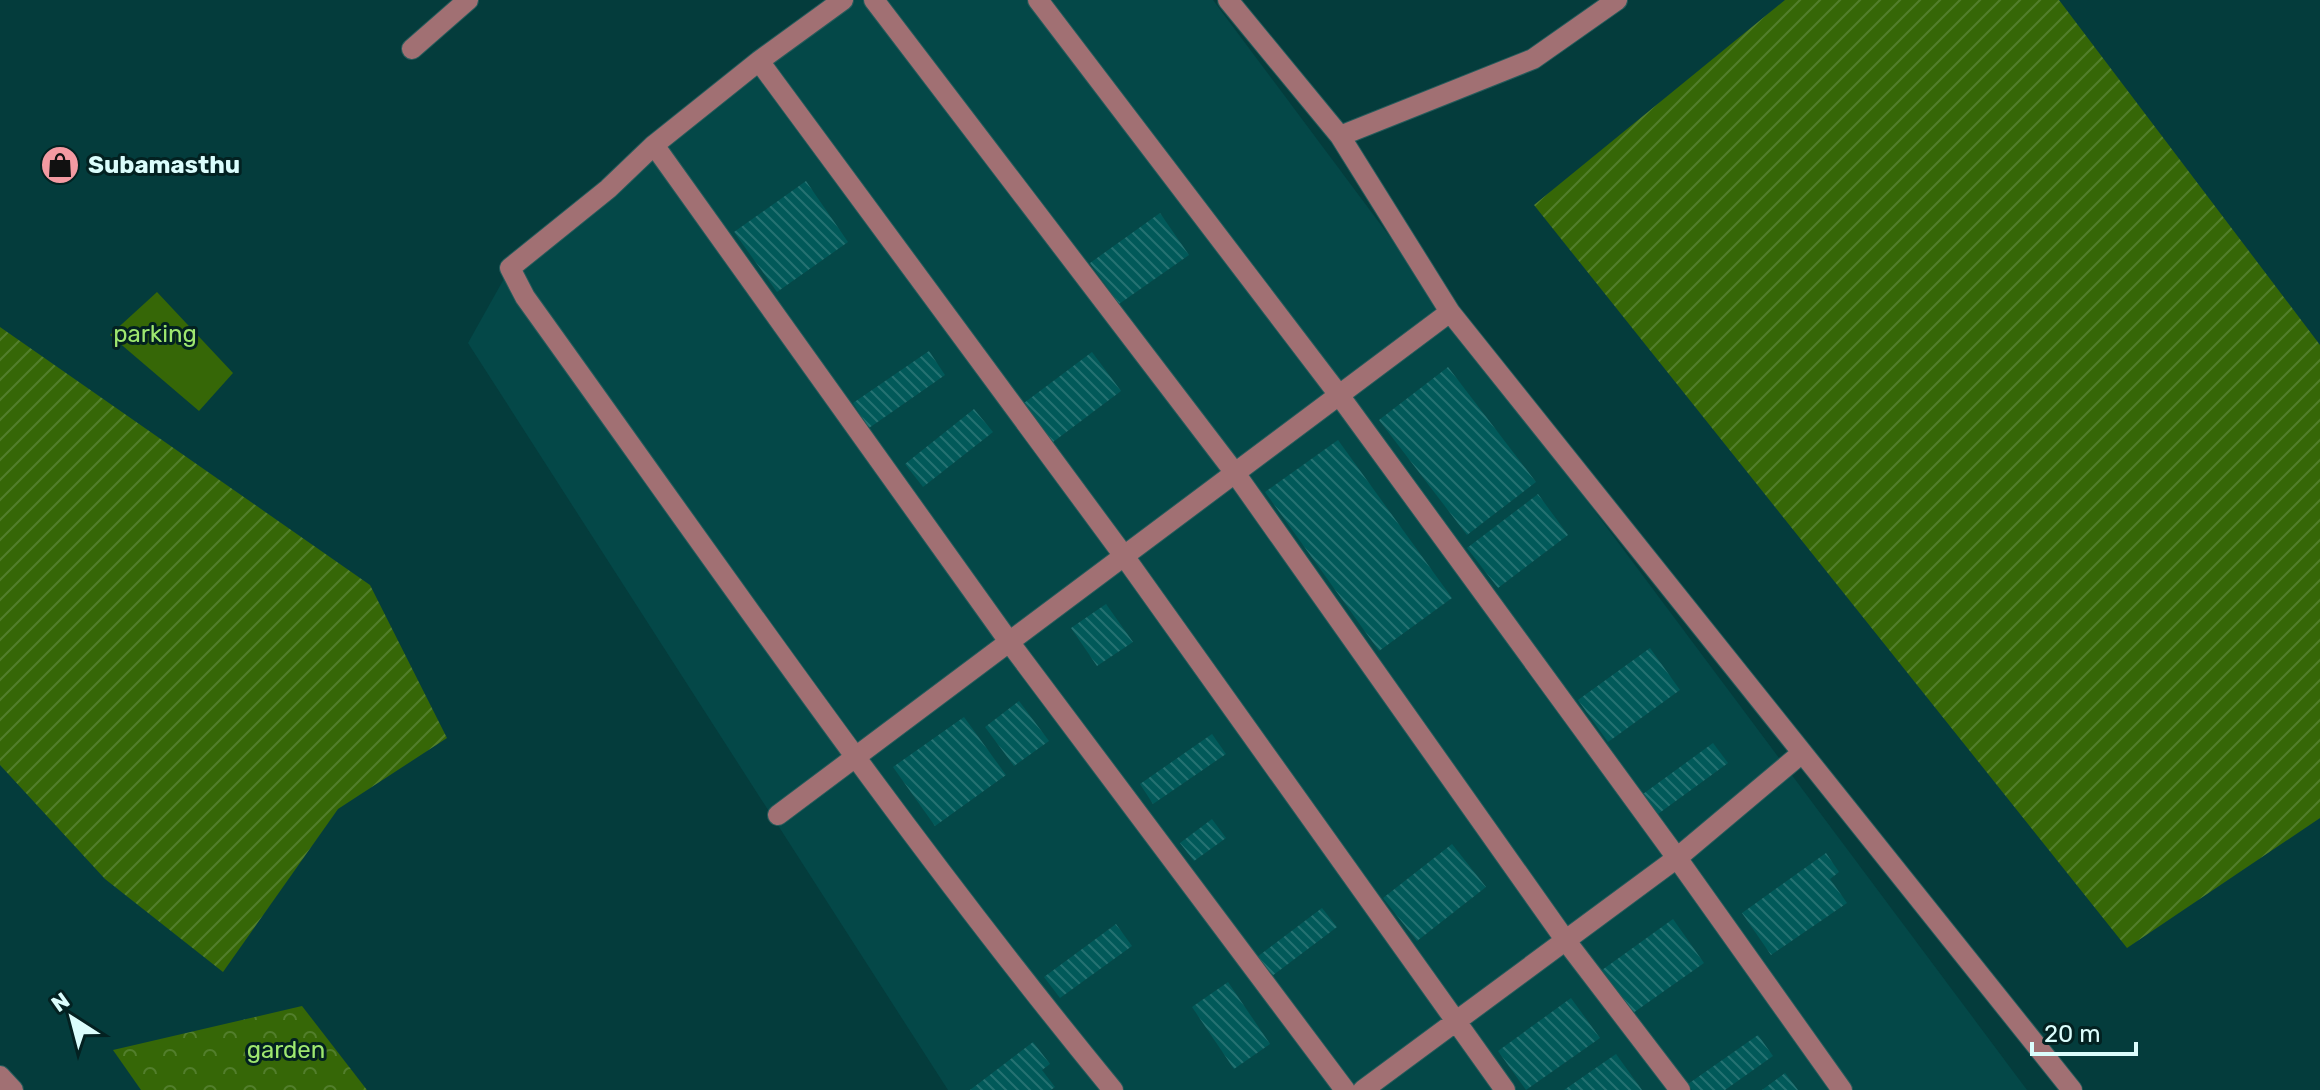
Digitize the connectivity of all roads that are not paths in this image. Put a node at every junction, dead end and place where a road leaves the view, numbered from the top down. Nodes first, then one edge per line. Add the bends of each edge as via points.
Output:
1 (468, 0) edge
2 (843, 0) edge
3 (874, 0) edge
4 (1038, 0) edge
5 (1228, 0) edge
6 (1617, 0) edge
7 (412, 49) dead end
8 (759, 61) junction
9 (1340, 136) junction
10 (654, 145) junction
11 (1450, 312) junction
12 (1339, 395) junction
13 (1235, 473) junction
14 (1124, 556) junction
15 (1010, 643) junction
16 (1802, 753) junction
17 (856, 757) junction
18 (778, 815) dead end
19 (1677, 858) junction
20 (1566, 941) junction
21 (1456, 1022) junction
22 (0, 1076) edge
23 (13, 1090) edge
24 (1113, 1090) edge
25 (1345, 1090) edge
26 (1363, 1090) edge
27 (1505, 1090) edge
28 (1680, 1090) edge
29 (1842, 1090) edge
30 (2072, 1090) edge

1 - 7 street
2 - 8 street
3 - 13 street
4 - 12 street
5 - 9 street
6 - 9 street via 1533,59
8 - 10 street
8 - 14 street
9 - 11 street
10 - 15 street
10 - 17 street via 510,268 525,297
11 - 12 street
11 - 16 street
12 - 13 street
12 - 19 street
13 - 14 street
13 - 20 street
14 - 15 street
14 - 21 street
15 - 17 street
15 - 25 street
16 - 19 street
16 - 30 street
17 - 18 street
17 - 24 street via 1016,972
19 - 20 street
19 - 29 street
20 - 21 street
20 - 28 street
21 - 26 street
21 - 27 street
22 - 23 street

